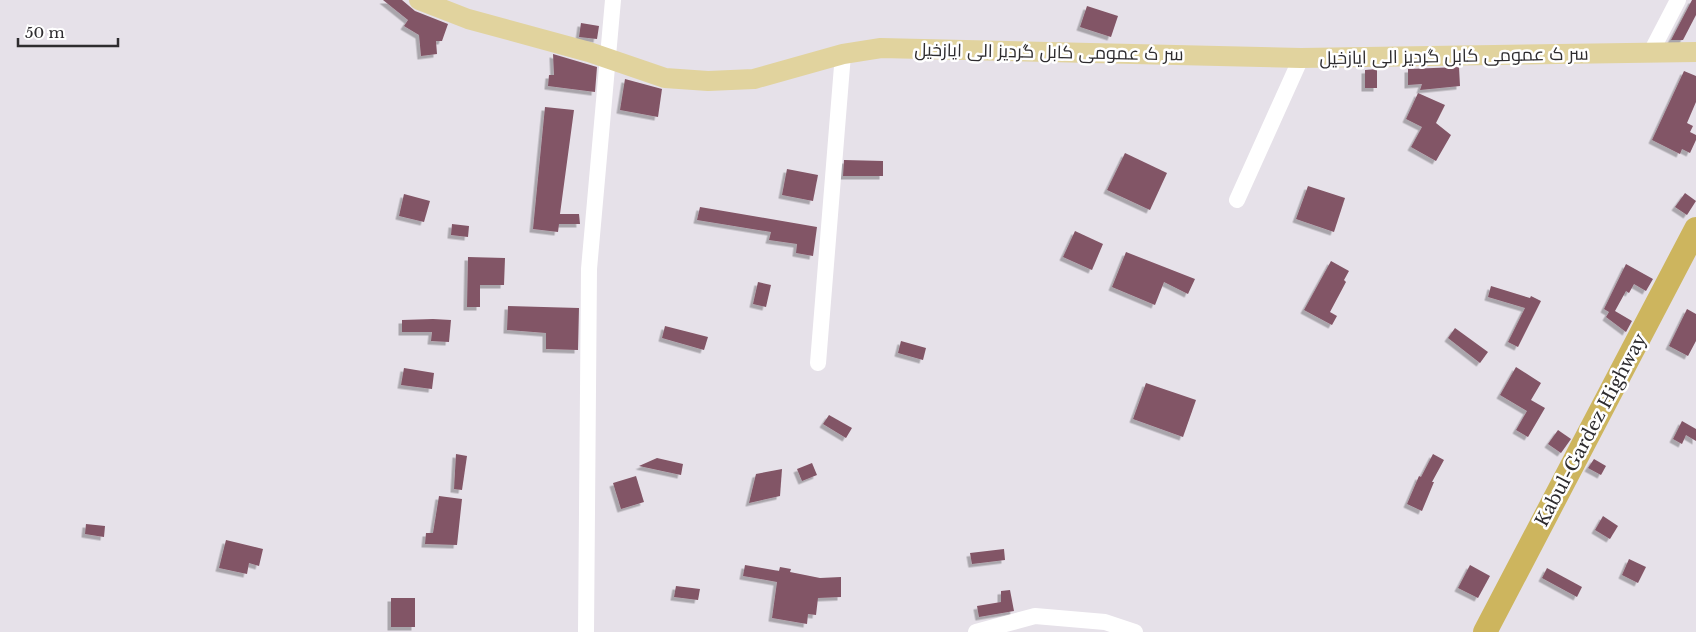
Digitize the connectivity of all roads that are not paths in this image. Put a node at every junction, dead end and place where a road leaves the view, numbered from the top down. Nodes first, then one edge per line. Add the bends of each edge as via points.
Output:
1 (419, 0) edge
2 (613, 0) edge
3 (1678, 0) edge
4 (1651, 52) junction
5 (1696, 52) edge
6 (843, 54) junction
7 (1302, 58) junction
8 (608, 59) junction
9 (1237, 200) dead end
10 (1696, 229) edge
11 (818, 362) dead end
12 (586, 632) edge
13 (976, 632) edge
14 (1135, 632) edge
15 (1485, 632) edge

1 - 8 main road, سر ک عمومی کابل گردیز الی ایازخیل via 468,19
2 - 8 street
3 - 4 street
4 - 5 main road, سر ک عمومی کابل گردیز الی ایازخیل
4 - 7 main road, سر ک عمومی کابل گردیز الی ایازخیل
6 - 7 main road, سر ک عمومی کابل گردیز الی ایازخیل via 881,48
6 - 8 main road, سر ک عمومی کابل گردیز الی ایازخیل via 754,79 708,81 665,78
6 - 11 street
7 - 9 street
8 - 12 street via 589,269
10 - 15 highway, Kabul-Gardez Highway
13 - 14 street via 1035,616 1105,622

